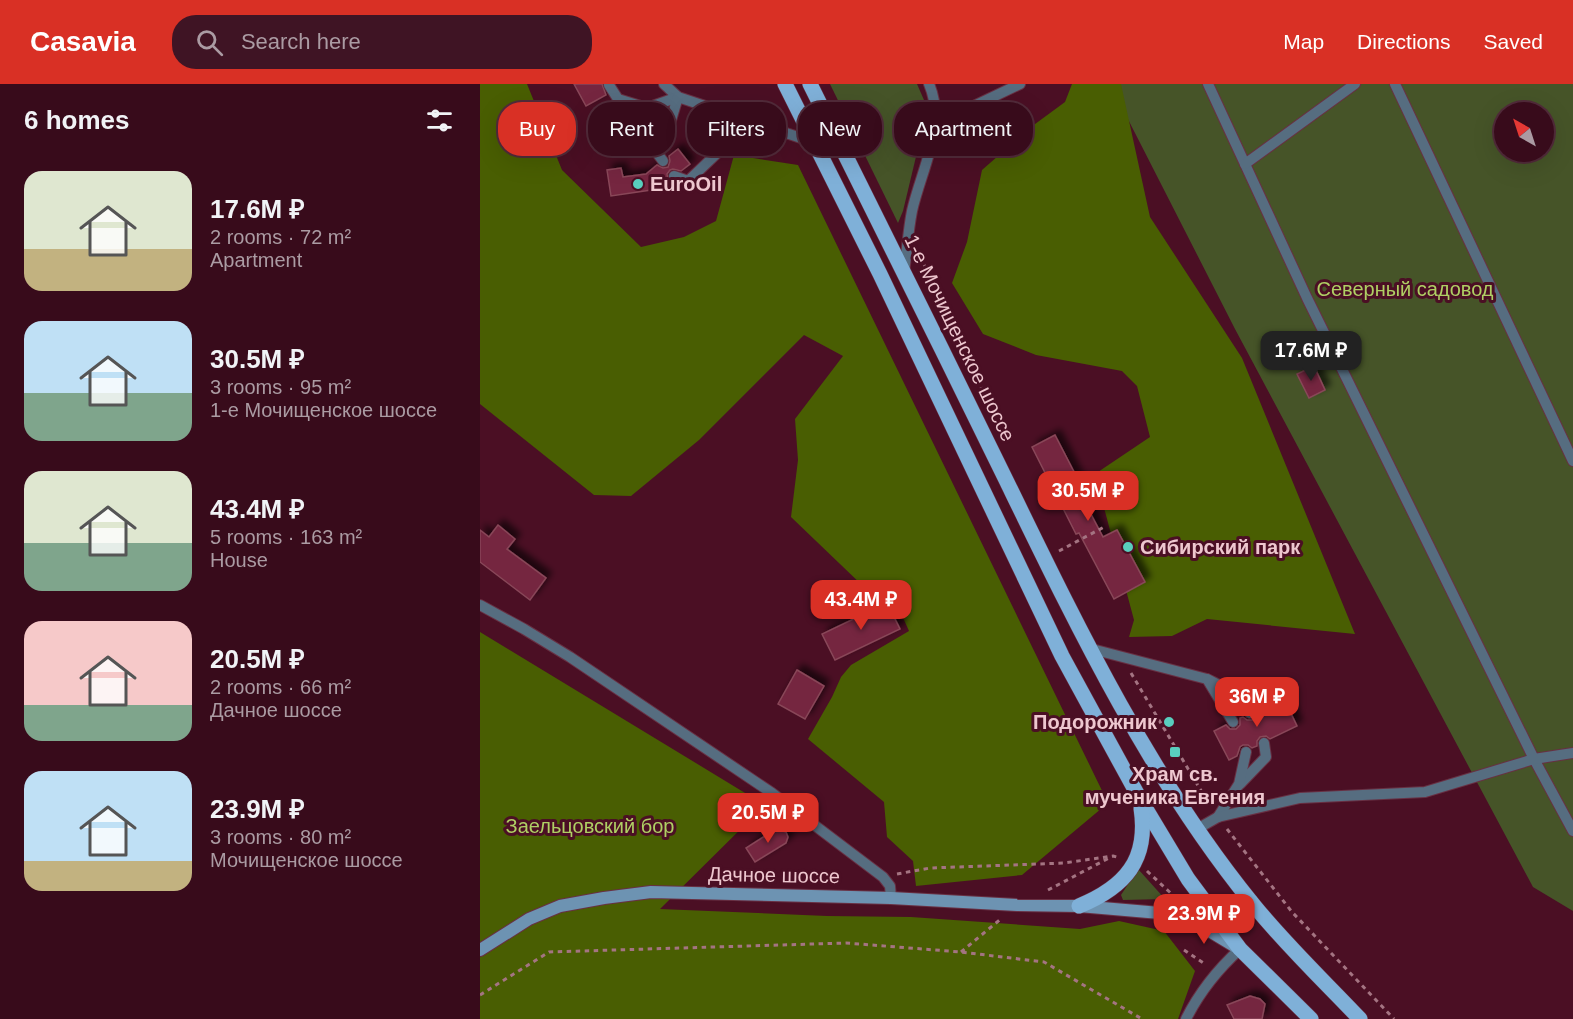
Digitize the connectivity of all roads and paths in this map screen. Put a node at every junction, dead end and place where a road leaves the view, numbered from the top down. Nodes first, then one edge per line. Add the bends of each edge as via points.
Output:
1 (664, 84) edge
2 (785, 84) edge
3 (810, 84) edge
4 (929, 84) edge
5 (1020, 84) edge
6 (1208, 84) edge
7 (1354, 84) edge
8 (1395, 84) edge
9 (609, 85) edge
10 (678, 97) junction
11 (693, 102) edge
12 (934, 102) edge
13 (982, 102) edge
14 (798, 111) edge
15 (715, 156) edge
16 (820, 156) edge
17 (927, 156) edge
18 (663, 161) dead end
19 (1245, 164) junction
20 (674, 176) dead end
21 (908, 244) junction
22 (904, 272) junction
23 (982, 392) dead end
24 (1573, 461) edge
25 (1104, 527) dead end
26 (1059, 551) dead end
27 (480, 605) edge
28 (1088, 648) junction
29 (1120, 655) junction
30 (1208, 679) junction
31 (1250, 713) dead end
32 (1233, 722) dead end
33 (1264, 743) dead end
34 (1246, 752) dead end
35 (1573, 753) edge
36 (1534, 759) junction
37 (1239, 784) junction
38 (1140, 799) junction
39 (1218, 817) junction
40 (1197, 829) junction
41 (1573, 831) edge
42 (1135, 862) junction
43 (883, 877) junction
44 (891, 898) junction
45 (1251, 902) junction
46 (1079, 906) junction
47 (1181, 908) junction
48 (1214, 914) junction
49 (1240, 949) junction
50 (480, 950) edge
51 (1184, 950) dead end
52 (1216, 972) junction
53 (480, 995) edge
54 (1142, 1019) edge
55 (1186, 1019) edge
56 (1311, 1019) edge
57 (1360, 1019) edge
58 (1394, 1019) edge

1 - 10 lane
2 - 14 main road
3 - 22 main road, 1-е Мочищенское шоссе
4 - 12 lane
5 - 13 lane
6 - 19 lane
7 - 19 lane
8 - 24 lane
9 - 10 lane via 618,99 647,108
10 - 11 lane
10 - 18 lane via 657,153
15 - 20 lane via 688,182
16 - 38 main road via 1062,656
17 - 21 lane
19 - 36 lane
21 - 22 lane
21 - 23 path via 917,251 967,348
22 - 28 main road, 1-е Мочищенское шоссе
25 - 26 path
27 - 43 lane via 570,657 763,787
28 - 29 lane
28 - 40 main road, 1-е Мочищенское шоссе
29 - 30 lane
29 - 39 path
30 - 31 lane via 1232,691
30 - 32 lane
33 - 37 lane via 1266,757
34 - 37 lane
35 - 36 lane
36 - 39 lane via 1425,792 1300,798
36 - 41 lane
37 - 39 lane
38 - 42 main road via 1144,828
38 - 48 main road
39 - 40 lane
39 - 58 path via 1292,912
40 - 45 main road, 1-е Мочищенское шоссе
42 - 43 path via 1113,856 930,868
42 - 46 main road via 1120,883 1102,897
42 - 47 path via 1160,882
43 - 44 lane via 890,886
44 - 46 street, Дачное шоссе
44 - 50 street, Дачное шоссе via 651,892 560,906
45 - 48 main road
45 - 57 main road, 1-е Мочищенское шоссе
46 - 47 street, Дачное шоссе
47 - 48 main road
47 - 49 street
48 - 49 main road
49 - 52 lane
49 - 56 main road
51 - 52 path
52 - 55 lane
53 - 54 path via 549,952 846,943 1044,962

